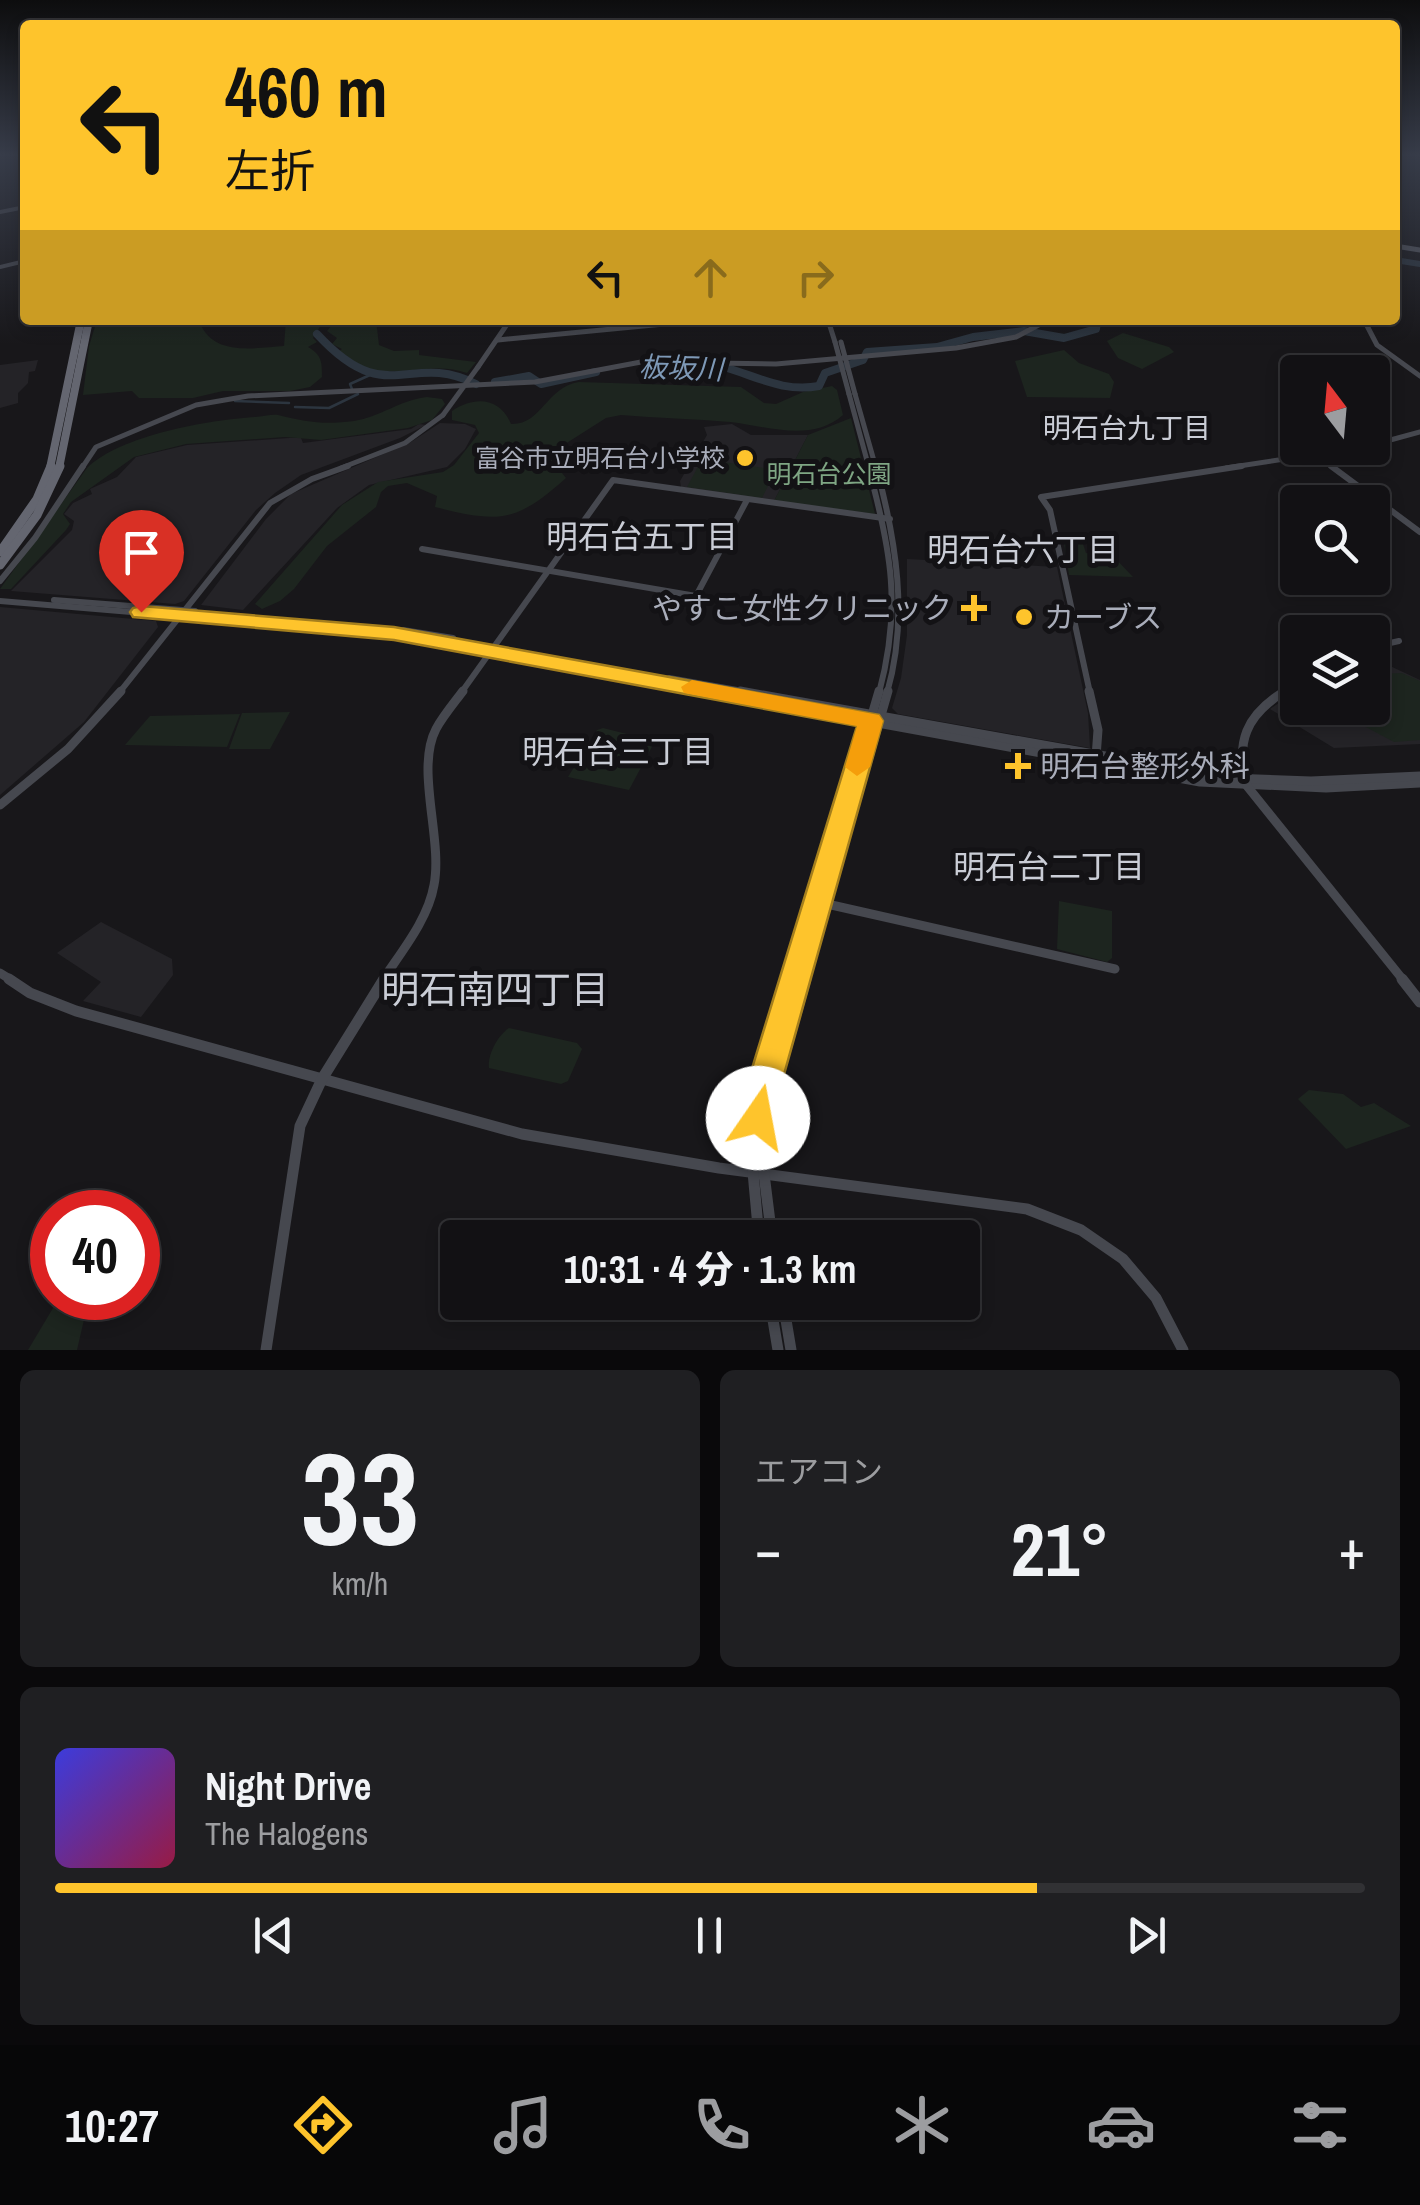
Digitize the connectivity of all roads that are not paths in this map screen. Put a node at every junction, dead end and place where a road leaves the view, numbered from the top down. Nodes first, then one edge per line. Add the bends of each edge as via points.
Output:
1 (80, 325) edge
2 (88, 325) edge
3 (507, 325) edge
4 (654, 325) edge
5 (833, 325) edge
6 (1040, 325) edge
7 (1367, 325) edge
8 (498, 340) junction
9 (1420, 376) edge
10 (1420, 432) edge
11 (1390, 440) edge
12 (1280, 459) edge
13 (1330, 465) edge
14 (747, 500) junction
15 (886, 519) junction
16 (1420, 532) edge
17 (422, 549) dead end
18 (0, 552) edge
19 (0, 565) edge
20 (548, 570) junction
21 (0, 581) edge
22 (0, 598) edge
23 (183, 613) junction
24 (1399, 641) dead end
25 (1390, 643) edge
26 (493, 648) junction
27 (1280, 697) edge
28 (875, 719) junction
29 (1096, 757) junction
30 (1420, 779) edge
31 (1246, 783) junction
32 (0, 805) edge
33 (827, 904) junction
34 (1114, 969) dead end
35 (0, 973) edge
36 (1420, 1002) edge
37 (322, 1078) junction
38 (758, 1173) junction
39 (759, 1220) edge
40 (768, 1220) edge
41 (773, 1320) edge
42 (786, 1320) edge
43 (266, 1350) edge
44 (778, 1350) edge
45 (791, 1350) edge
46 (1183, 1350) edge

1 - 18 highway via 52,464
2 - 19 highway via 55,482
3 - 8 street
4 - 8 street
5 - 15 street, bridge
6 - 21 street via 956,348 764,364 641,362 539,382 248,396 196,405 96,447
7 - 9 street via 1380,349
8 - 23 street, bridge via 443,415 410,440 279,496
10 - 11 street
12 - 29 street via 1041,496 1050,510 1098,730
13 - 16 street
14 - 15 street
14 - 20 street via 613,480
14 - 20 street via 696,596
15 - 28 street via 900,565 900,621 892,676
17 - 20 street
20 - 26 street
22 - 23 street
23 - 26 street via 397,629
23 - 32 street via 106,710
24 - 25 street
26 - 28 street
26 - 37 street via 434,732 428,759 435,888
27 - 31 street via 1249,720 1238,751
28 - 29 street
28 - 31 street via 1165,776
28 - 33 street
28 - 38 street via 766,1075
29 - 31 street
30 - 31 street via 1326,788
31 - 36 street
33 - 34 street
33 - 38 street
35 - 37 street via 76,1011
37 - 38 street via 522,1134
37 - 43 street via 293,1156
38 - 39 street
38 - 40 street
38 - 46 street via 1027,1209 1075,1224 1132,1267 1164,1309
41 - 44 street
42 - 45 street

